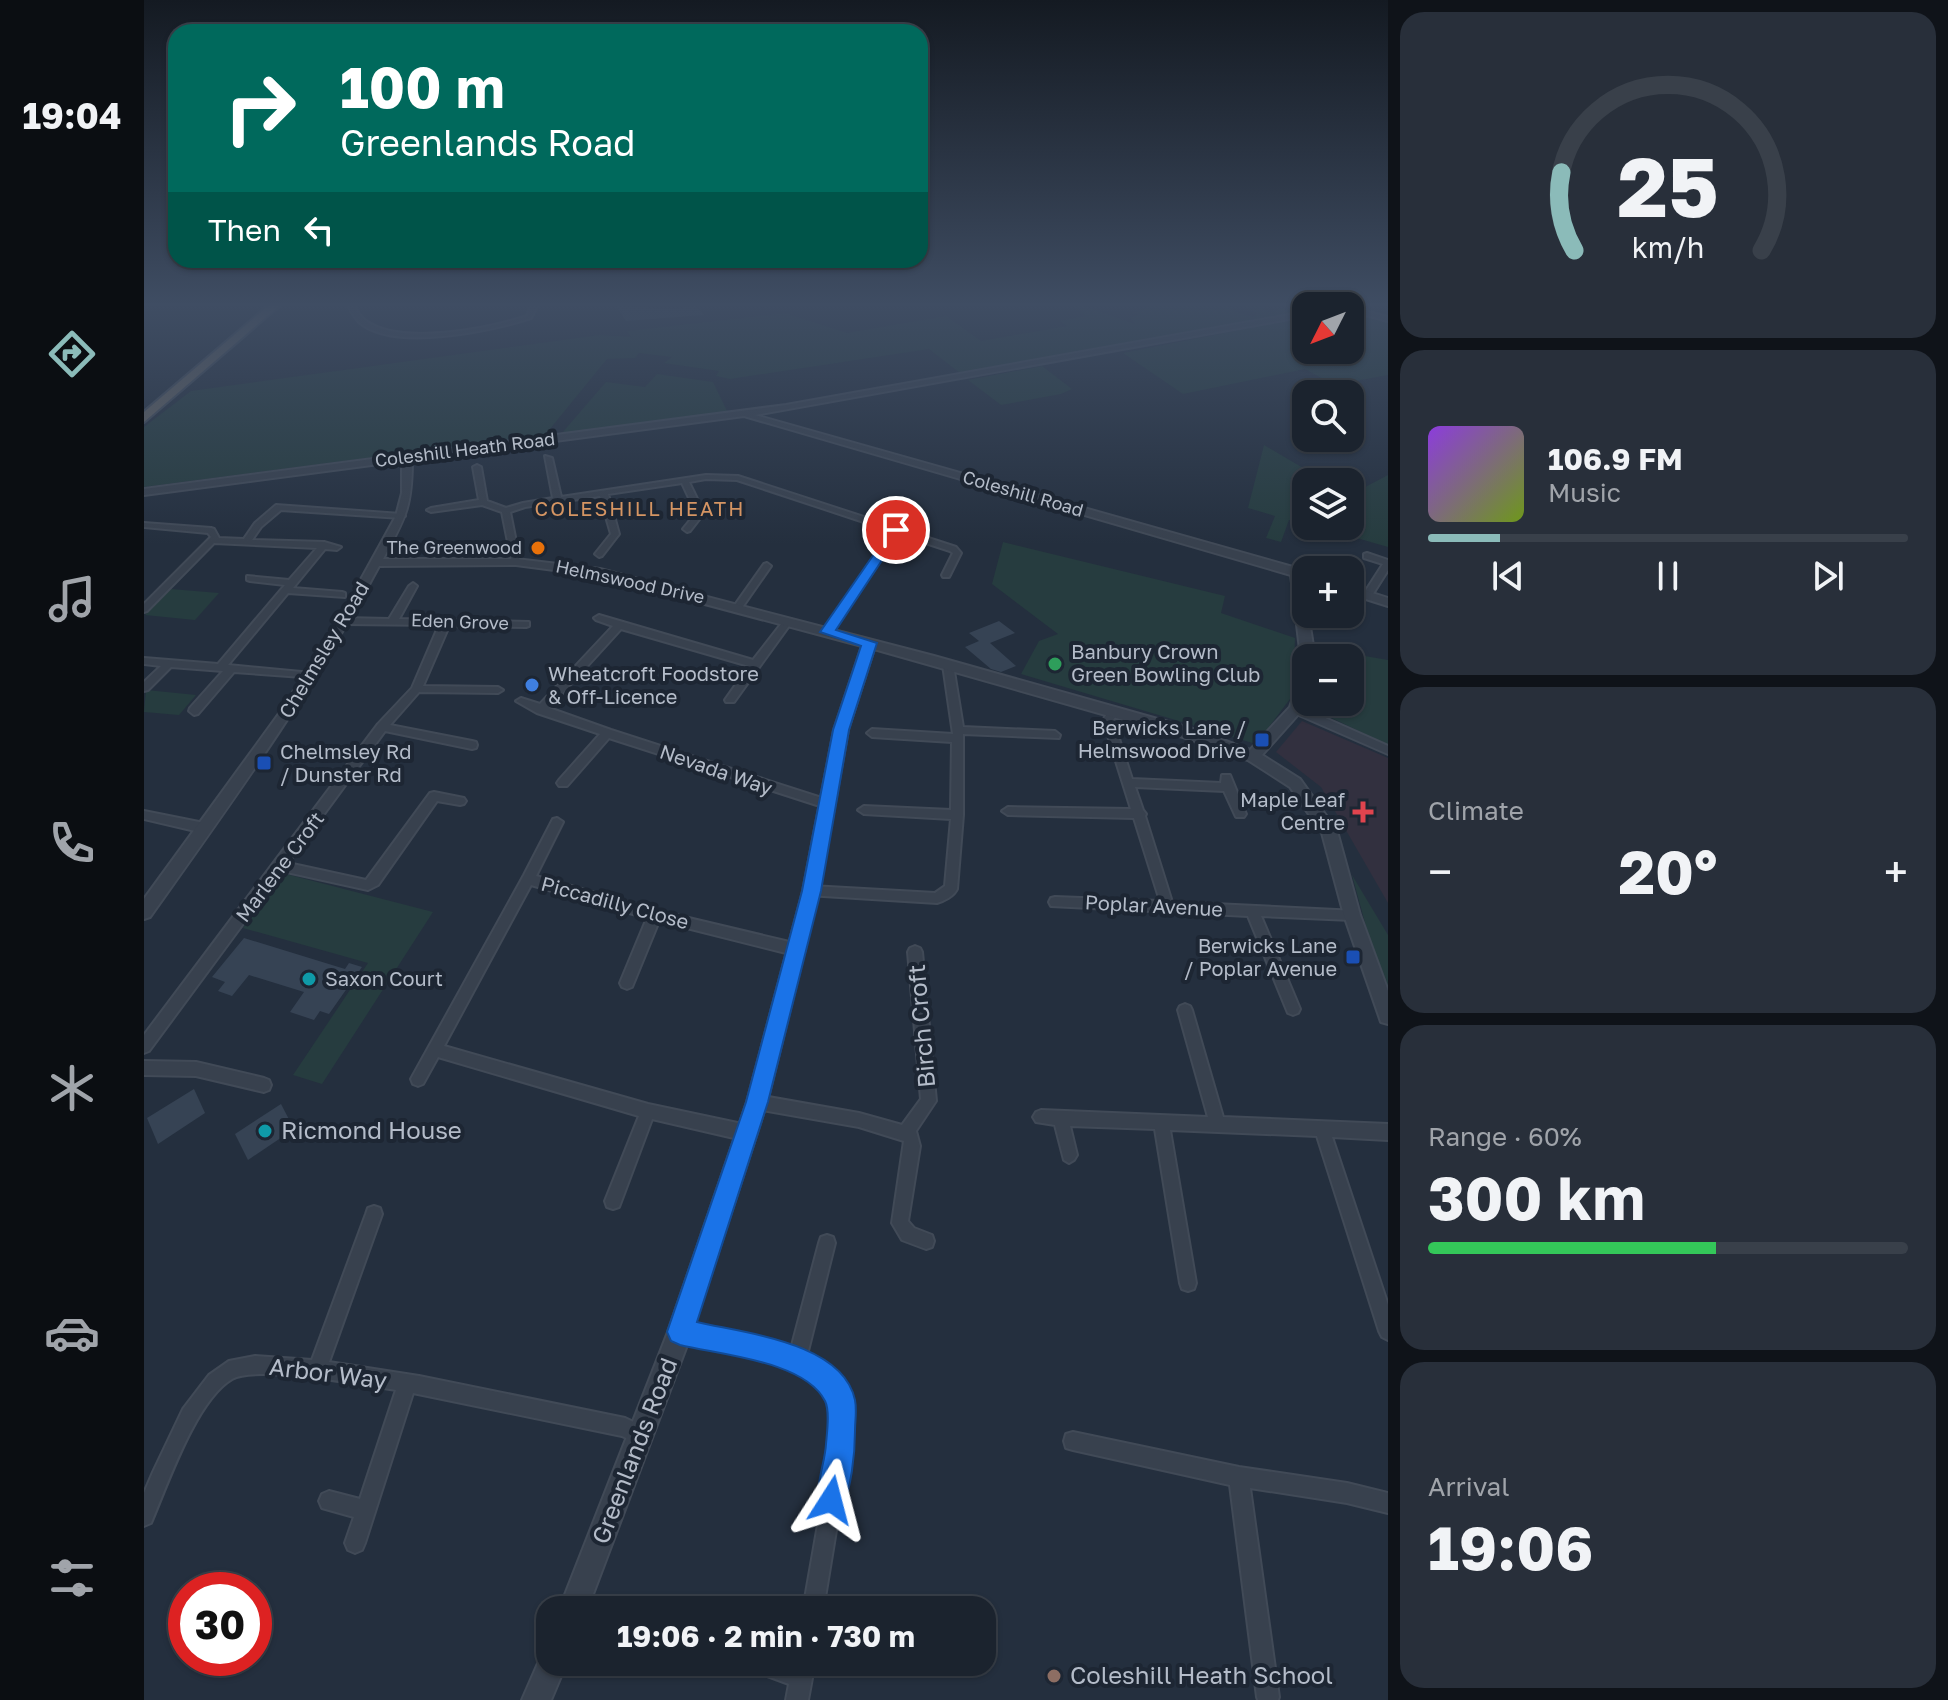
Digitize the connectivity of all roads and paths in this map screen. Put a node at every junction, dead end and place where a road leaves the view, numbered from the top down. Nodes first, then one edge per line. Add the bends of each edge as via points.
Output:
1 (182, 385) edge
2 (921, 385) edge
3 (739, 414) junction
4 (144, 418) edge
5 (407, 457) junction
6 (548, 458) dead end
7 (477, 467) dead end
8 (685, 481) junction
9 (144, 492) edge
10 (603, 492) junction
11 (557, 499) junction
12 (483, 502) junction
13 (431, 510) dead end
14 (506, 511) junction
15 (401, 516) junction
16 (144, 525) edge
17 (687, 529) dead end
18 (896, 530) junction
19 (213, 540) junction
20 (246, 543) junction
21 (324, 545) junction
22 (337, 547) dead end
23 (599, 554) dead end
24 (1367, 556) dead end
25 (516, 562) junction
26 (377, 563) junction
27 (1388, 563) edge
28 (767, 566) dead end
29 (1292, 571) edge
30 (946, 575) dead end
31 (250, 578) dead end
32 (288, 586) junction
33 (413, 586) dead end
34 (1364, 594) edge
35 (342, 595) dead end
36 (1368, 595) junction
37 (1388, 602) edge
38 (146, 606) edge
39 (738, 607) junction
40 (599, 618) dead end
41 (394, 619) junction
42 (344, 621) junction
43 (446, 621) junction
44 (788, 621) junction
45 (526, 624) dead end
46 (619, 625) junction
47 (828, 632) junction
48 (869, 643) junction
49 (144, 661) edge
50 (169, 663) junction
51 (755, 664) junction
52 (948, 665) junction
53 (226, 668) junction
54 (312, 676) junction
55 (144, 688) edge
56 (416, 689) junction
57 (498, 690) dead end
58 (730, 700) dead end
59 (521, 701) dead end
60 (541, 710) junction
61 (194, 711) dead end
62 (1114, 712) junction
63 (1292, 713) edge
64 (1312, 716) edge
65 (382, 727) junction
66 (607, 733) junction
67 (872, 733) dead end
68 (957, 734) junction
69 (1055, 735) dead end
70 (474, 745) dead end
71 (1388, 750) edge
72 (1253, 756) junction
73 (563, 783) dead end
74 (1130, 783) junction
75 (460, 801) dead end
76 (827, 804) junction
77 (864, 810) dead end
78 (1008, 811) dead end
79 (1140, 814) junction
80 (1240, 814) dead end
81 (144, 815) edge
82 (957, 815) junction
83 (557, 822) dead end
84 (204, 828) junction
85 (281, 866) junction
86 (528, 879) junction
87 (811, 891) junction
88 (1055, 902) dead end
89 (1167, 905) junction
90 (144, 912) edge
91 (1253, 912) junction
92 (655, 915) junction
93 (1352, 915) junction
94 (798, 950) junction
95 (915, 952) dead end
96 (627, 983) dead end
97 (1293, 1009) dead end
98 (1185, 1010) dead end
99 (1388, 1016) edge
100 (144, 1046) edge
101 (436, 1050) junction
102 (144, 1068) edge
103 (418, 1079) dead end
104 (264, 1085) dead end
105 (757, 1102) junction
106 (648, 1111) junction
107 (1041, 1117) dead end
108 (1061, 1118) junction
109 (1217, 1123) junction
110 (1162, 1125) junction
111 (1322, 1129) junction
112 (1388, 1132) edge
113 (747, 1133) junction
114 (905, 1133) junction
115 (1069, 1155) dead end
116 (613, 1201) dead end
117 (374, 1214) dead end
118 (926, 1241) dead end
119 (827, 1243) dead end
120 (1188, 1283) dead end
121 (1388, 1331) edge
122 (680, 1332) junction
123 (797, 1359) junction
124 (317, 1369) junction
125 (407, 1384) junction
126 (641, 1436) junction
127 (1073, 1441) dead end
128 (1239, 1477) junction
129 (329, 1501) dead end
130 (1388, 1503) edge
131 (366, 1510) junction
132 (144, 1516) edge
133 (355, 1543) dead end
134 (578, 1596) edge
135 (815, 1596) edge
136 (547, 1676) edge
137 (802, 1676) edge
138 (1268, 1697) dead end
139 (536, 1700) edge
140 (797, 1700) edge

1 - 4 highway
2 - 3 street, Coleshill Heath Road
3 - 5 street, Coleshill Heath Road
3 - 29 street, Coleshill Road
5 - 9 street, Coleshill Heath Road
5 - 15 street, Chelmsley Road
6 - 11 street
7 - 12 street
8 - 10 street
8 - 17 street via 700,513
8 - 18 street via 738,478
10 - 11 street
10 - 23 street via 615,534
11 - 14 street
12 - 13 street
12 - 14 street
14 - 25 street
15 - 20 street via 279,507
15 - 26 street, Chelmsley Road
16 - 19 street via 211,531
18 - 30 street via 955,550
18 - 47 street
19 - 20 street
19 - 38 street
20 - 21 street
21 - 22 street
21 - 32 street
24 - 27 street
25 - 26 street, Helmswood Drive
25 - 39 street, Helmswood Drive via 573,567
26 - 42 street, Chelmsley Road
27 - 36 street
28 - 39 street
31 - 32 street
32 - 35 street
32 - 53 street
33 - 41 street, Eden Grove
34 - 36 street
36 - 37 street
39 - 44 street, Helmswood Drive
40 - 46 street
41 - 42 street, Eden Grove
41 - 43 street, Eden Grove
42 - 54 street, Chelmsley Road
43 - 45 street, Eden Grove
43 - 56 street, Marlene Croft
44 - 47 street, Helmswood Drive
44 - 51 street
46 - 51 street
46 - 60 street
47 - 48 street, Helmswood Drive
48 - 52 street, Helmswood Drive
48 - 76 street, Greenlands Road via 841,730
49 - 50 street
50 - 53 street
50 - 55 street
51 - 58 street
52 - 62 street, Helmswood Drive
52 - 68 street
53 - 54 street
53 - 61 street
54 - 84 street, Chelmsley Road
56 - 57 street
56 - 65 street, Marlene Croft
59 - 60 street, Nevada Way
60 - 66 street, Nevada Way
62 - 72 street, Helmswood Drive
62 - 74 street via 1109,731
63 - 72 street
64 - 71 street
65 - 70 street
65 - 85 street, Marlene Croft
66 - 73 street
66 - 76 street, Nevada Way
67 - 68 street
68 - 69 street
68 - 82 street
72 - 93 street, Helmswood Drive via 1295,783 1314,806 1329,831
74 - 79 street
74 - 80 street via 1227,782
75 - 85 street via 428,795 368,885
76 - 87 street, Greenlands Road
77 - 82 street
78 - 79 street
79 - 89 street
81 - 84 street
82 - 87 street via 951,889 937,898
83 - 86 street
84 - 90 street, Chelmsley Road
85 - 100 street, Marlene Croft
86 - 92 street, Piccadilly Close
86 - 101 street, Piccadilly Close
87 - 94 street, Greenlands Road
88 - 89 street, Poplar Avenue
89 - 91 street, Poplar Avenue
91 - 93 street, Poplar Avenue
91 - 97 street
92 - 94 street, Piccadilly Close
92 - 96 street
93 - 99 street, Helmswood Drive
94 - 105 street, Greenlands Road
95 - 114 street, Birch Croft via 929,1101
98 - 109 street
101 - 103 street, Piccadilly Close
101 - 106 street
102 - 104 street via 196,1069
105 - 113 street, Greenlands Road
105 - 114 street
106 - 113 street
106 - 116 street
107 - 108 street
108 - 110 street
108 - 115 street
109 - 110 street
109 - 111 street
110 - 120 street
111 - 112 street
111 - 121 street
113 - 122 street, Greenlands Road
114 - 118 street via 912,1146 900,1223 908,1234
117 - 124 street
119 - 123 street
122 - 123 street
122 - 126 street, Greenlands Road
123 - 135 street via 822,1373 841,1400 841,1445
124 - 125 street, Arbor Way
124 - 132 street, Arbor Way via 245,1364 213,1382
125 - 126 street, Arbor Way via 625,1427
125 - 131 street, Arbor Way
126 - 134 street, Greenlands Road
127 - 128 street
128 - 130 street
128 - 138 street
129 - 131 street
131 - 133 street, Arbor Way
136 - 139 street
137 - 140 street

